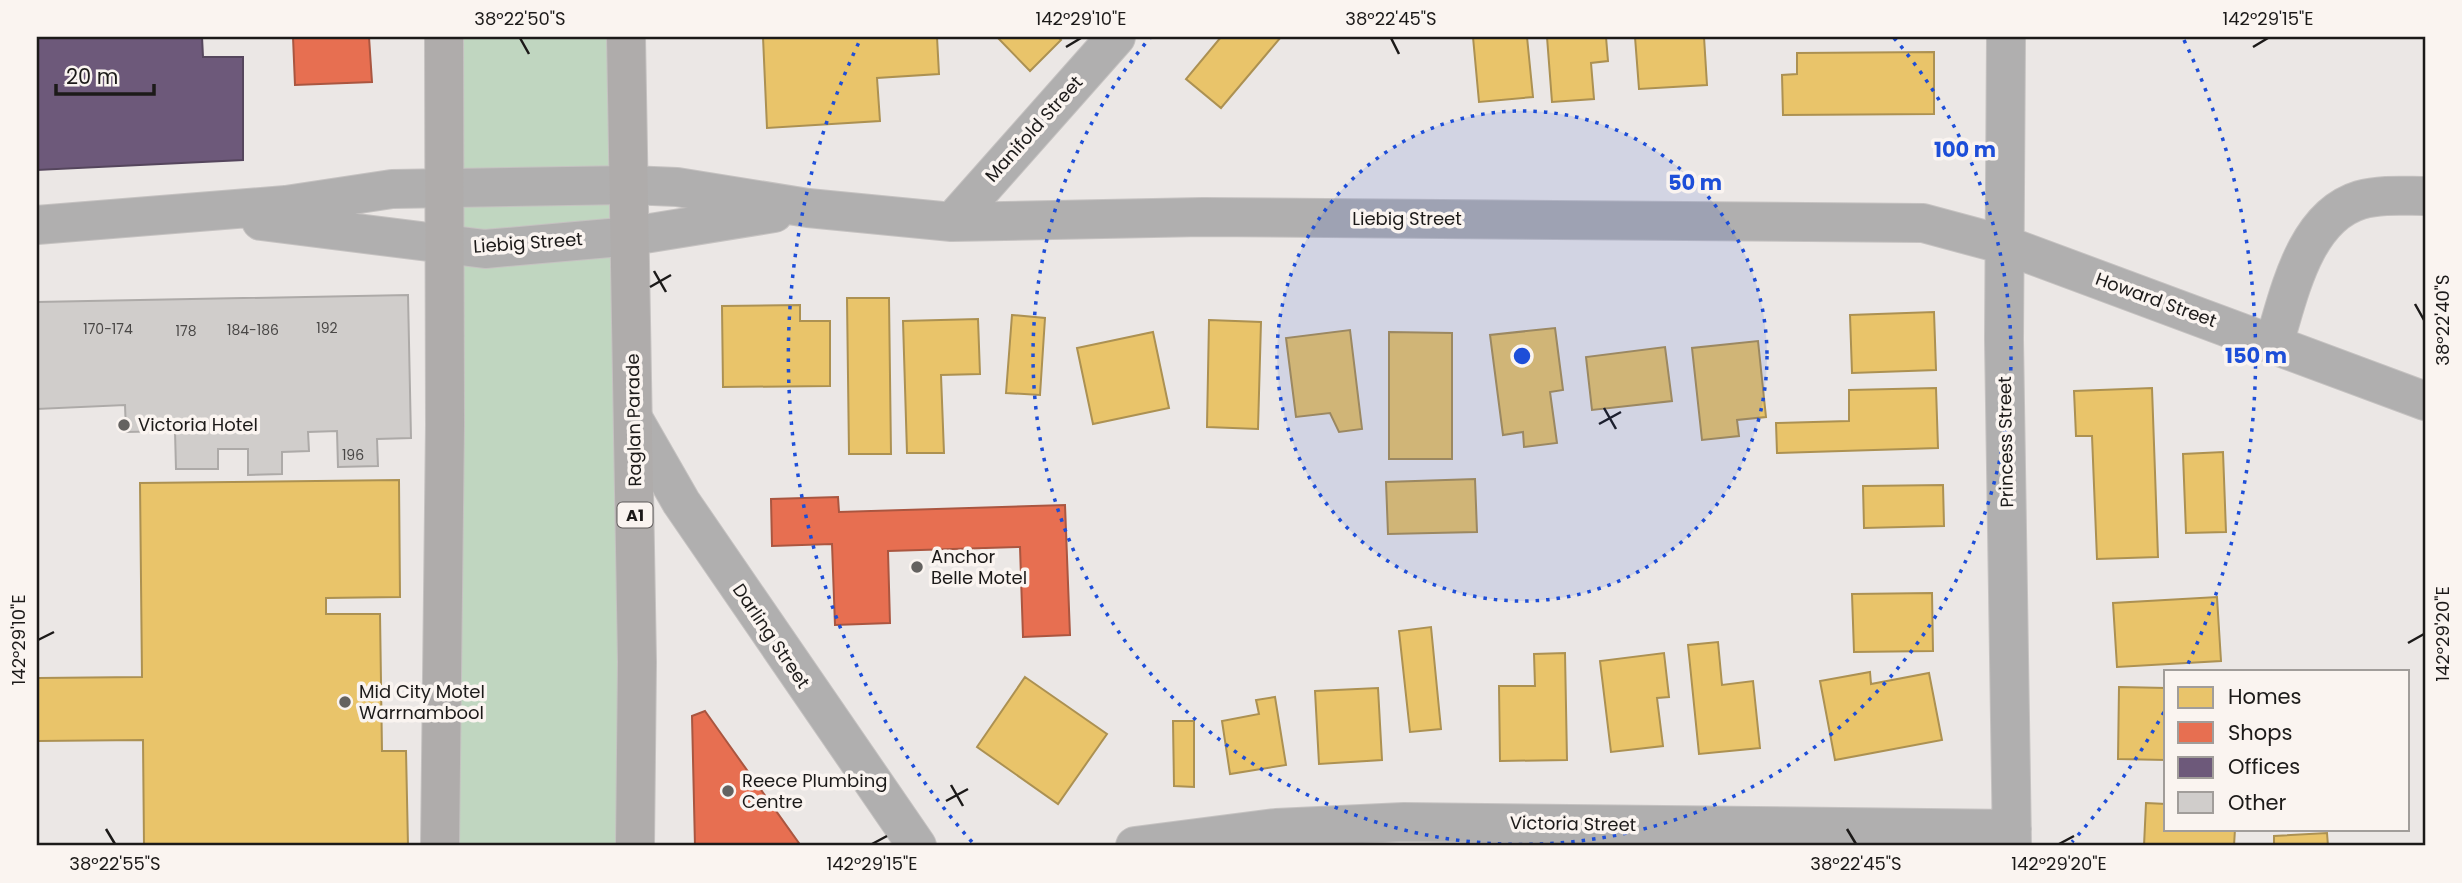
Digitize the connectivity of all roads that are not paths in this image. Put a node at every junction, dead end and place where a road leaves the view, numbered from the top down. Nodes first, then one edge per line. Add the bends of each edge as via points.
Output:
1 (443, 37) edge
2 (626, 37) edge
3 (1116, 37) edge
4 (2006, 37) edge
5 (629, 185) junction
6 (443, 186) junction
7 (2425, 196) edge
8 (808, 208) junction
9 (207, 212) junction
10 (952, 222) junction
11 (37, 225) edge
12 (632, 236) junction
13 (443, 245) junction
14 (2005, 245) junction
15 (2274, 343) junction
16 (2425, 401) edge
17 (634, 420) junction
18 (2012, 837) edge
19 (440, 846) edge
20 (635, 846) edge
21 (917, 846) edge
22 (1135, 846) edge

1 - 6 highway
2 - 5 highway, Raglan Parade / A1
3 - 10 street, Manifold Street
4 - 14 street, Princess Street
5 - 6 street, Liebig Street
5 - 8 street, Liebig Street via 677,187
5 - 12 highway, Raglan Parade / A1
6 - 9 street, Liebig Street
6 - 13 highway
7 - 15 street via 2357,201 2323,226 2298,267
8 - 10 street, Liebig Street
8 - 12 street, Liebig Street
9 - 11 street, Liebig Street
9 - 13 street, Liebig Street
10 - 14 street, Liebig Street via 1203,217 1923,223
12 - 13 street, Liebig Street via 485,249
12 - 17 highway, Raglan Parade / A1
13 - 19 highway
14 - 15 street, Howard Street
14 - 18 street, Princess Street
15 - 16 street, Howard Street
17 - 20 highway, Raglan Parade / A1
17 - 21 street, Darling Street via 681,502
18 - 22 street, Victoria Street via 1404,822 1276,828

